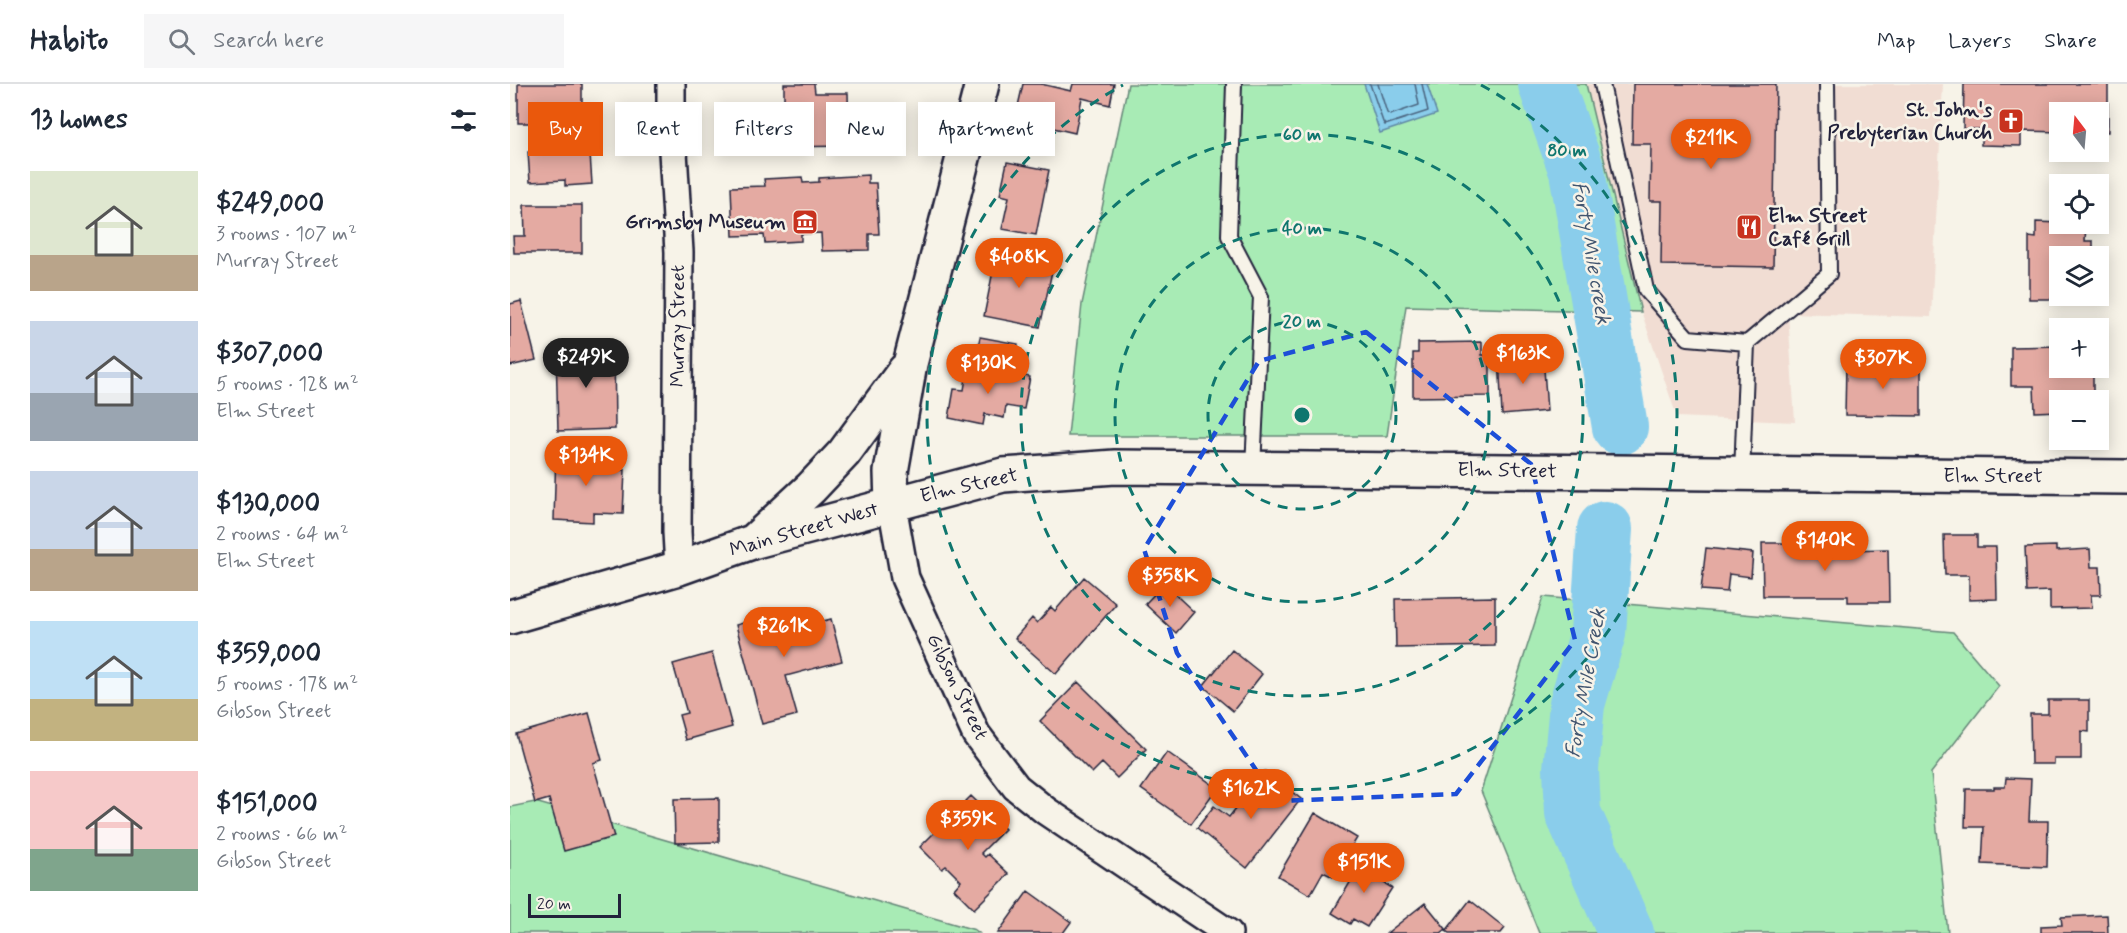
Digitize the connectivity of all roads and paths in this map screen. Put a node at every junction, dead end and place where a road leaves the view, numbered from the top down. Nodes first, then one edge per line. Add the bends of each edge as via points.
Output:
1 (671, 84) edge
2 (981, 84) edge
3 (1234, 84) edge
4 (1602, 84) edge
5 (1827, 84) edge
6 (1747, 344) junction
7 (910, 364) junction
8 (1253, 468) junction
9 (1742, 474) junction
10 (2127, 477) edge
11 (892, 505) junction
12 (753, 542) junction
13 (679, 568) junction
14 (510, 617) edge
15 (1228, 933) edge

1 - 13 street, Murray Street via 679,252
2 - 7 main road, Main Street West
3 - 8 lane via 1228,236 1262,297
4 - 6 lane via 1646,290 1688,338
5 - 6 lane via 1829,274
6 - 9 lane
7 - 11 main road, Main Street West via 891,472
7 - 12 main road via 844,453
8 - 9 main road, Elm Street
8 - 11 main road, Elm Street via 1115,467 1003,475
9 - 10 main road, Elm Street
11 - 12 main road, Main Street West
11 - 15 street, Gibson Street via 905,578 976,734 1016,788
12 - 13 main road, Main Street West
13 - 14 main road, Main Street West

